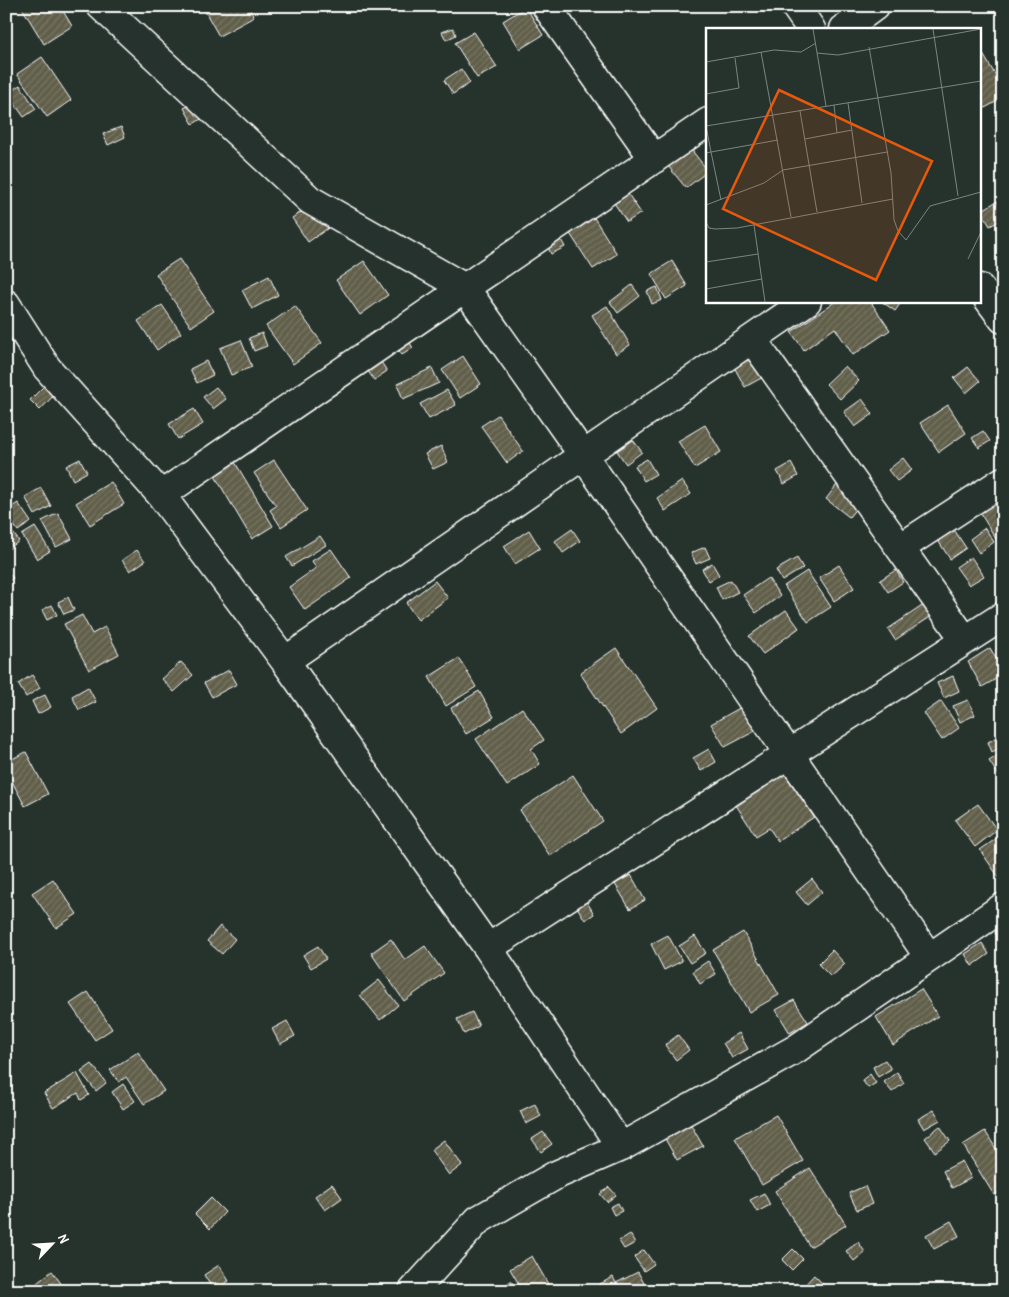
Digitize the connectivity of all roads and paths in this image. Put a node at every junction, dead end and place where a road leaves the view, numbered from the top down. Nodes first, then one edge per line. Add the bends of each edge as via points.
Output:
1 (101, 6) edge
2 (546, 6) edge
3 (795, 6) edge
4 (875, 6) edge
5 (809, 28) edge
6 (845, 28) edge
7 (706, 123) edge
8 (654, 159) junction
9 (465, 288) junction
10 (982, 291) edge
11 (806, 302) edge
12 (6, 304) edge
13 (1003, 320) edge
14 (752, 339) junction
15 (583, 455) junction
16 (1003, 481) edge
17 (161, 495) junction
18 (900, 548) junction
19 (1003, 616) edge
20 (965, 640) junction
21 (285, 661) junction
22 (788, 754) junction
23 (1003, 907) edge
24 (488, 948) junction
25 (929, 957) junction
26 (621, 1147) junction
27 (413, 1291) edge

1 - 9 street via 310,200
2 - 8 street
3 - 5 street
4 - 6 street
7 - 8 street
8 - 9 street
9 - 15 street
9 - 17 street
10 - 13 street
11 - 14 street
12 - 17 street via 47,368
14 - 15 street
14 - 18 street
15 - 21 street
15 - 22 street
16 - 18 street
17 - 21 street
18 - 20 street
19 - 20 street
20 - 22 street
21 - 24 street
22 - 24 street
22 - 25 street
23 - 25 street
24 - 26 street
25 - 26 street via 796,1049
26 - 27 street via 556,1175 478,1220

